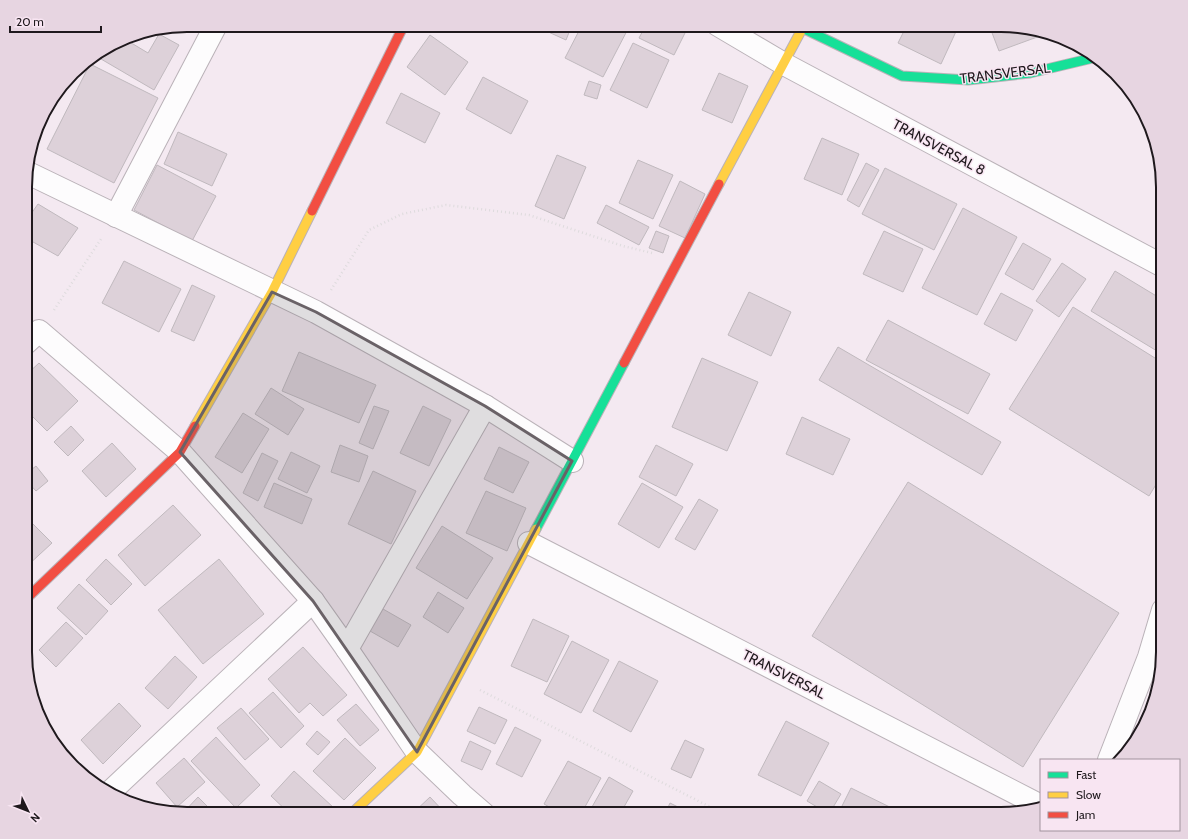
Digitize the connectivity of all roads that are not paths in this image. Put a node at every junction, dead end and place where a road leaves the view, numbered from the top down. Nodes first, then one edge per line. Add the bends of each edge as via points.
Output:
1 (212, 32) edge
2 (401, 32) edge
3 (730, 32) edge
4 (797, 32) edge
5 (810, 32) edge
6 (1088, 59) edge
7 (784, 64) junction
8 (32, 175) edge
9 (116, 216) junction
10 (1156, 262) edge
11 (272, 292) junction
12 (33, 337) edge
13 (485, 406) junction
14 (180, 452) junction
15 (572, 461) junction
16 (529, 543) junction
17 (32, 593) edge
18 (313, 601) junction
19 (1156, 635) edge
20 (347, 649) junction
21 (417, 752) junction
22 (1110, 759) edge
23 (114, 789) edge
24 (1035, 803) edge
25 (358, 807) edge
26 (476, 807) edge

1 - 9 street
2 - 11 street
3 - 7 street, TRANSVERSAL 8
4 - 7 street
5 - 6 street, TRANSVERSAL via 902,76 968,80 1030,73
7 - 10 street, TRANSVERSAL 8
7 - 15 street
8 - 9 street
9 - 11 street
11 - 13 street via 316,312
11 - 14 street
12 - 14 street
13 - 15 street
13 - 20 street
14 - 17 street
14 - 18 street
15 - 16 street
16 - 21 street
16 - 24 street, TRANSVERSAL
18 - 20 street
18 - 23 street
19 - 22 street
20 - 21 street
21 - 25 street
21 - 26 street

